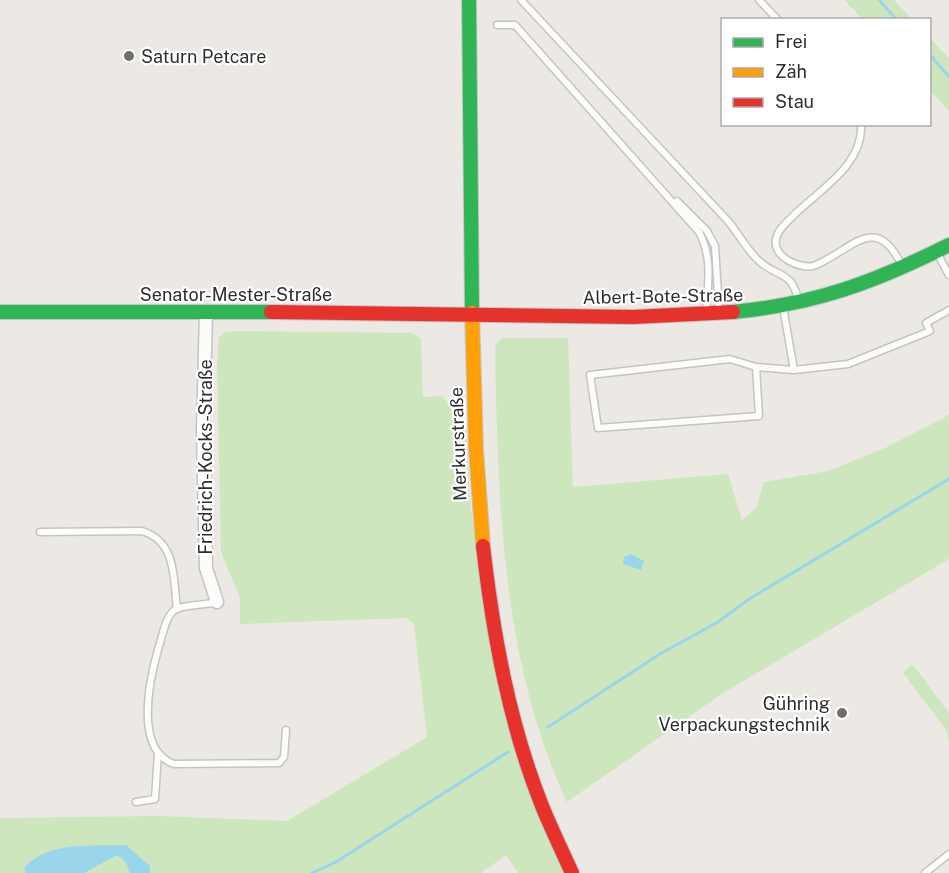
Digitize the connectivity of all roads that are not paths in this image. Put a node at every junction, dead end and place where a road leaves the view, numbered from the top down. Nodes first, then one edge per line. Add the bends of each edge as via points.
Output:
1 (469, 0) edge
2 (521, 0) edge
3 (759, 0) edge
4 (776, 18) edge
5 (497, 24) dead end
6 (861, 126) edge
7 (638, 162) junction
8 (949, 245) edge
9 (936, 252) junction
10 (904, 268) junction
11 (949, 275) edge
12 (798, 303) junction
13 (783, 307) junction
14 (949, 310) edge
15 (206, 311) junction
16 (0, 312) edge
17 (473, 314) junction
18 (712, 316) junction
19 (756, 368) junction
20 (794, 370) junction
21 (40, 531) dead end
22 (217, 602) joint
23 (177, 609) junction
24 (286, 730) dead end
25 (158, 753) junction
26 (135, 802) dead end
27 (949, 854) edge
28 (572, 873) edge
29 (925, 873) edge

1 - 17 street, Merkurstraße
2 - 12 lane via 728,222 758,260 789,278 795,285
3 - 4 lane
5 - 7 lane via 515,24
6 - 10 lane via 860,142 852,160 785,224 776,247 782,256 797,264 814,266 869,236 890,244
7 - 18 lane via 699,232 707,247
7 - 18 lane via 707,231 715,246
8 - 9 street, Albert-Bote-Straße
9 - 10 street, Albert-Bote-Straße
9 - 11 lane
10 - 12 street, Albert-Bote-Straße
12 - 13 street, Albert-Bote-Straße
13 - 18 street, Albert-Bote-Straße
13 - 20 lane
14 - 20 lane via 926,323 930,331 848,364
15 - 16 street, Senator-Mester-Straße
15 - 17 street, Senator-Mester-Straße
15 - 22 street, Friedrich-Kocks-Straße via 206,568
17 - 18 street, Albert-Bote-Straße
17 - 28 street, Merkurstraße via 479,528 492,624 526,760
19 - 19 lane via 730,359 590,375 598,428 759,416
19 - 20 lane
21 - 23 lane via 152,534 165,543
22 - 23 lane
23 - 25 lane via 164,629 148,696 151,737
24 - 25 lane via 284,757 279,763 174,764
25 - 26 lane via 155,799
27 - 29 lane

